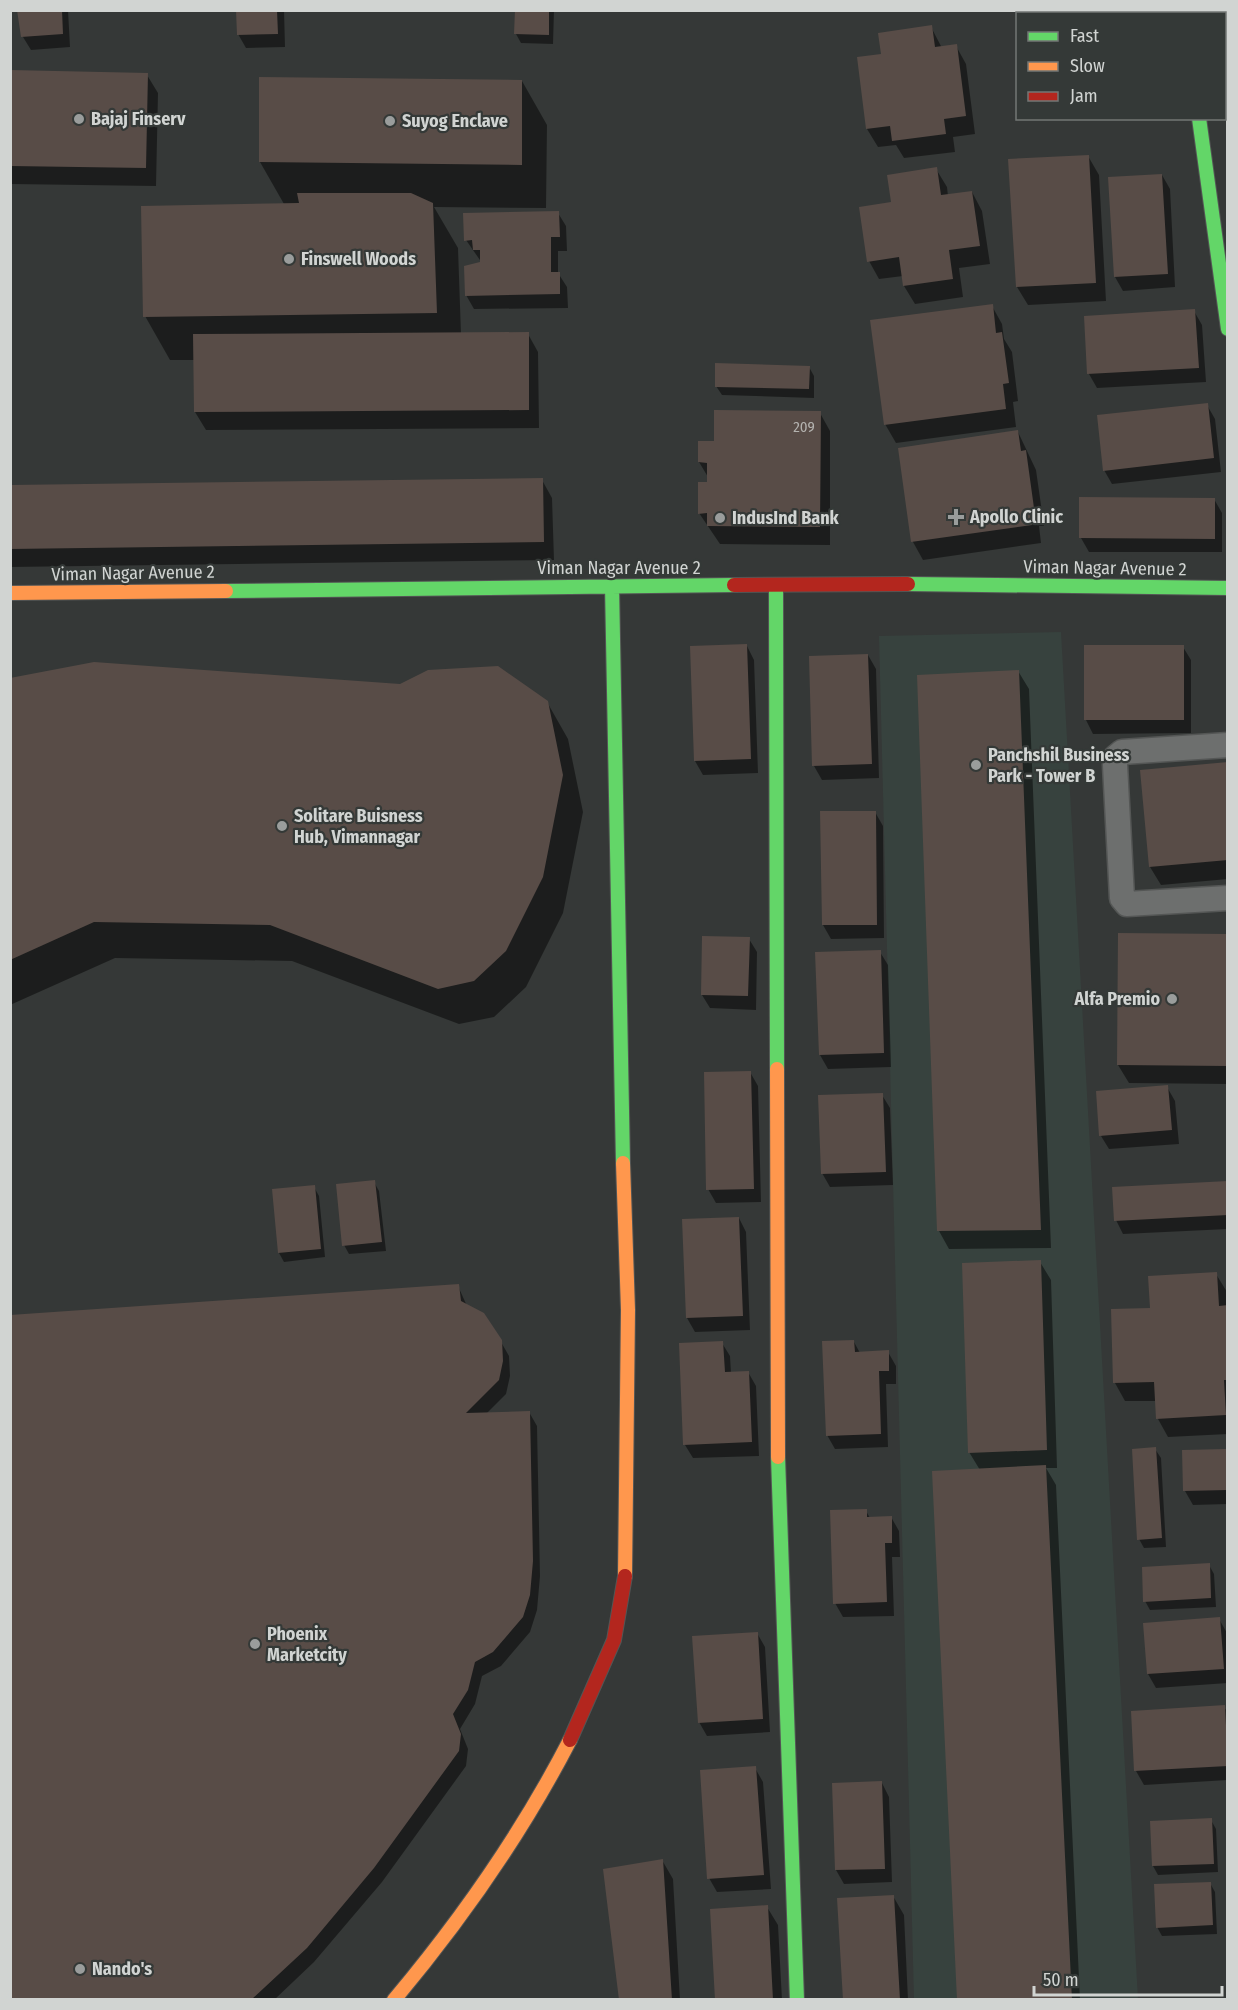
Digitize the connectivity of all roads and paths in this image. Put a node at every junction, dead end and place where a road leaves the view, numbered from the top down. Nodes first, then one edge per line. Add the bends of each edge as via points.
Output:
1 (1199, 120) edge
2 (1227, 325) edge
3 (612, 586) junction
4 (776, 586) junction
5 (1227, 588) edge
6 (10, 593) edge
7 (1227, 745) edge
8 (1227, 898) edge
9 (394, 2000) edge
10 (797, 2000) edge

1 - 2 street
3 - 4 street, Viman Nagar Avenue 2
3 - 6 street, Viman Nagar Avenue 2
3 - 9 street via 628,1310 625,1577 614,1640 549,1780 436,1950
4 - 5 street, Viman Nagar Avenue 2
4 - 10 street via 778,1454
7 - 8 street via 1122,752 1115,765 1122,898 1127,904

